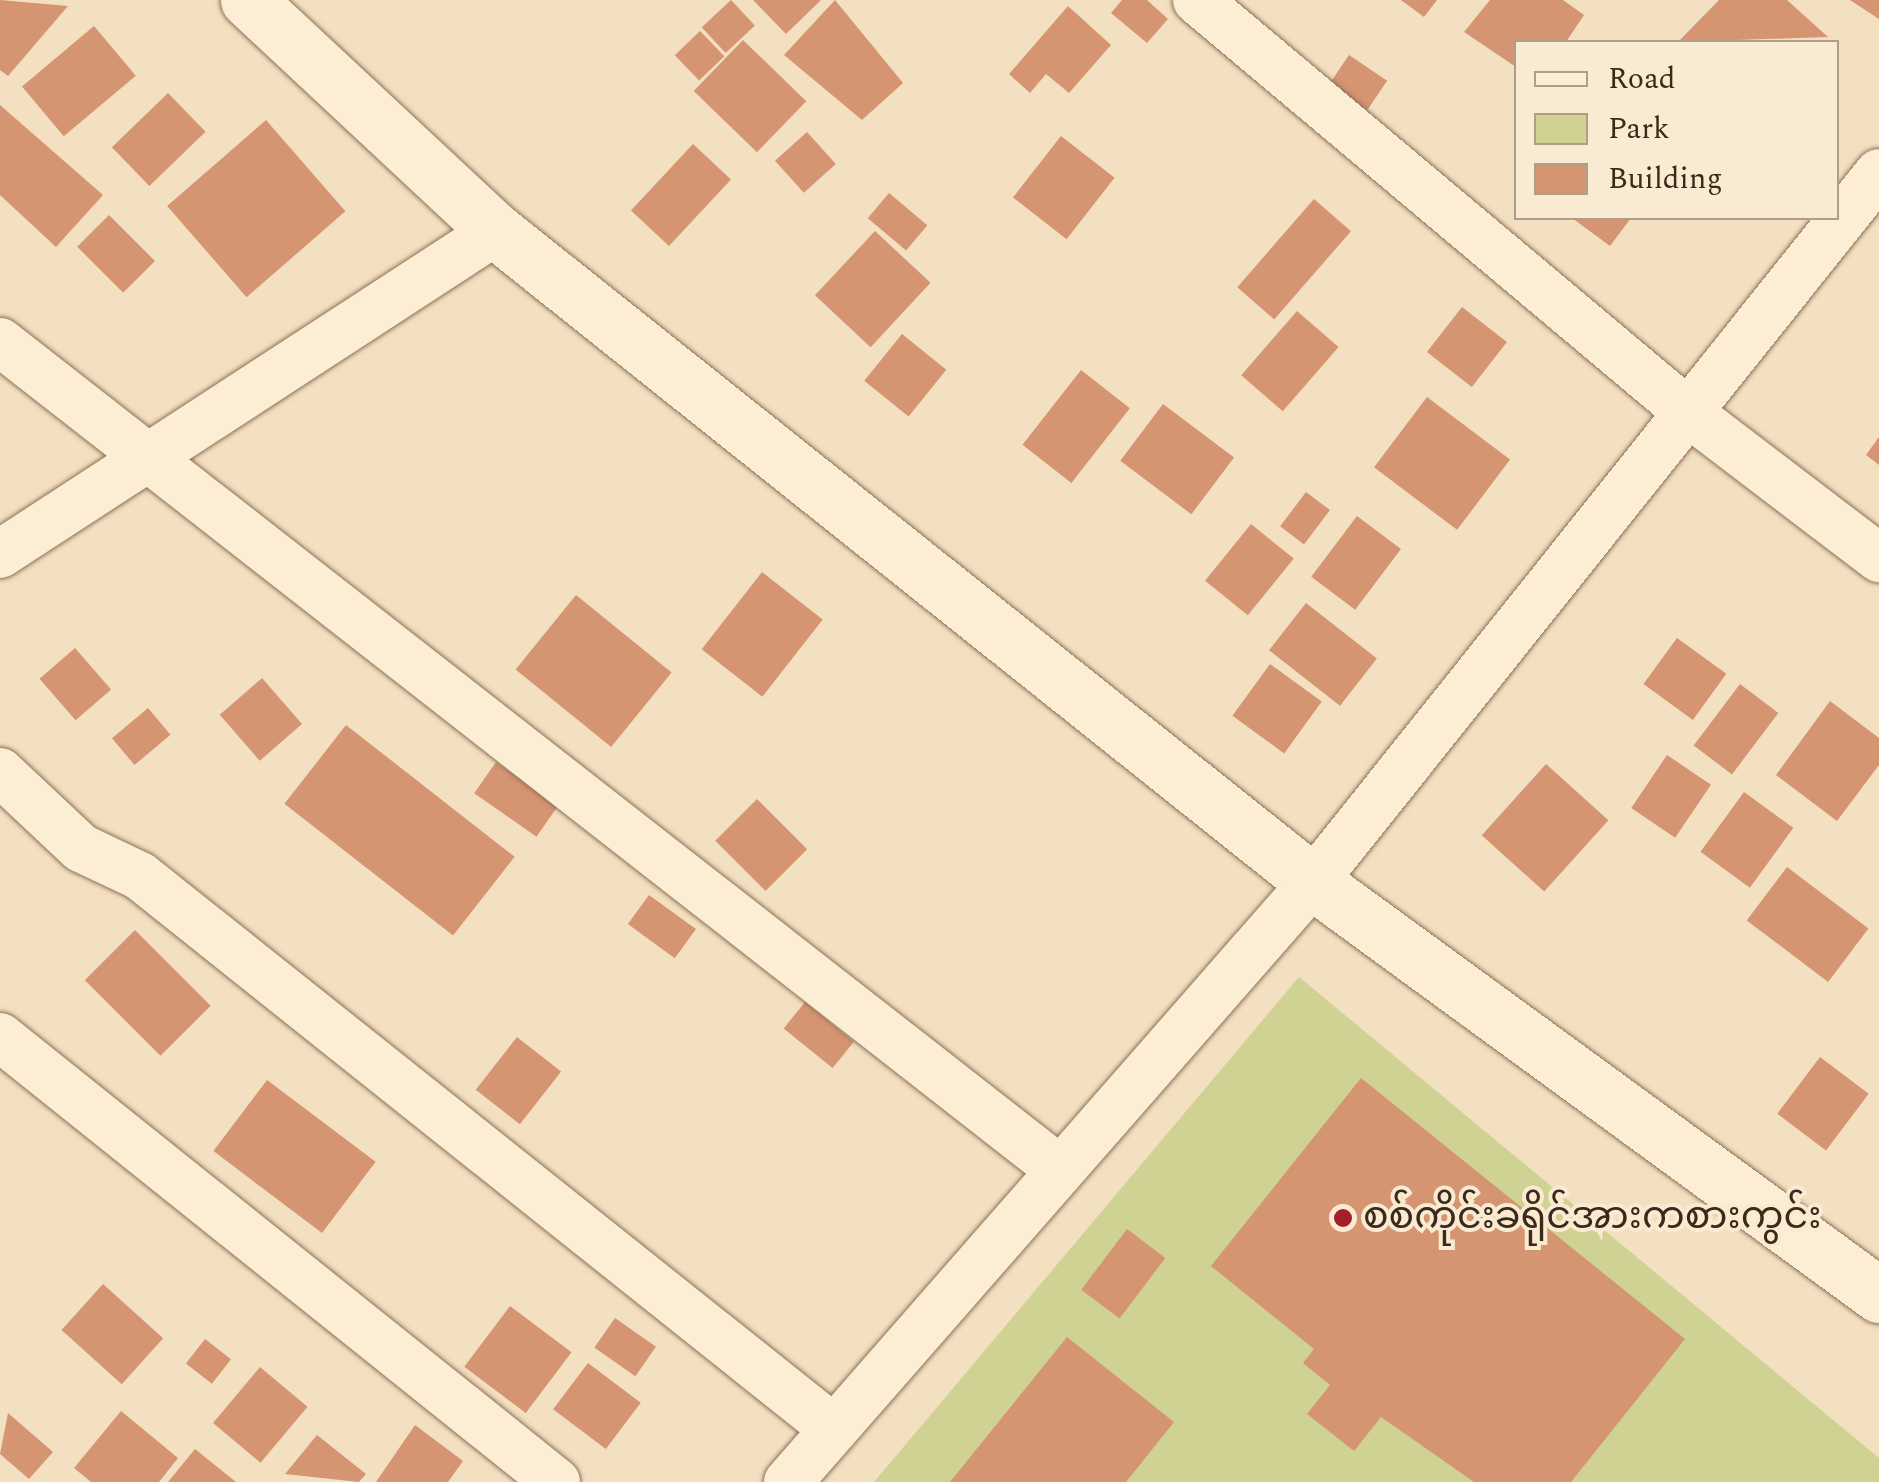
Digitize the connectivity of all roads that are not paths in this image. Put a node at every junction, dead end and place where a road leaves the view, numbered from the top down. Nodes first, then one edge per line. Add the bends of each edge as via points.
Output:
1 (248, 0) edge
2 (1197, 0) edge
3 (1879, 173) edge
4 (496, 231) junction
5 (0, 342) edge
6 (1690, 414) junction
7 (148, 458) junction
8 (0, 554) edge
9 (1879, 558) edge
10 (0, 772) edge
11 (1312, 882) junction
12 (0, 1037) edge
13 (1060, 1170) junction
14 (1879, 1295) edge
15 (834, 1429) junction
16 (556, 1482) edge
17 (788, 1482) edge

1 - 4 street
2 - 6 street
3 - 6 street
4 - 7 street
4 - 11 street
5 - 7 street
6 - 9 street
6 - 11 street
7 - 8 street
7 - 13 street
10 - 15 street via 80,848 140,876
11 - 13 street
11 - 14 street
12 - 16 street
13 - 15 street
15 - 17 street

